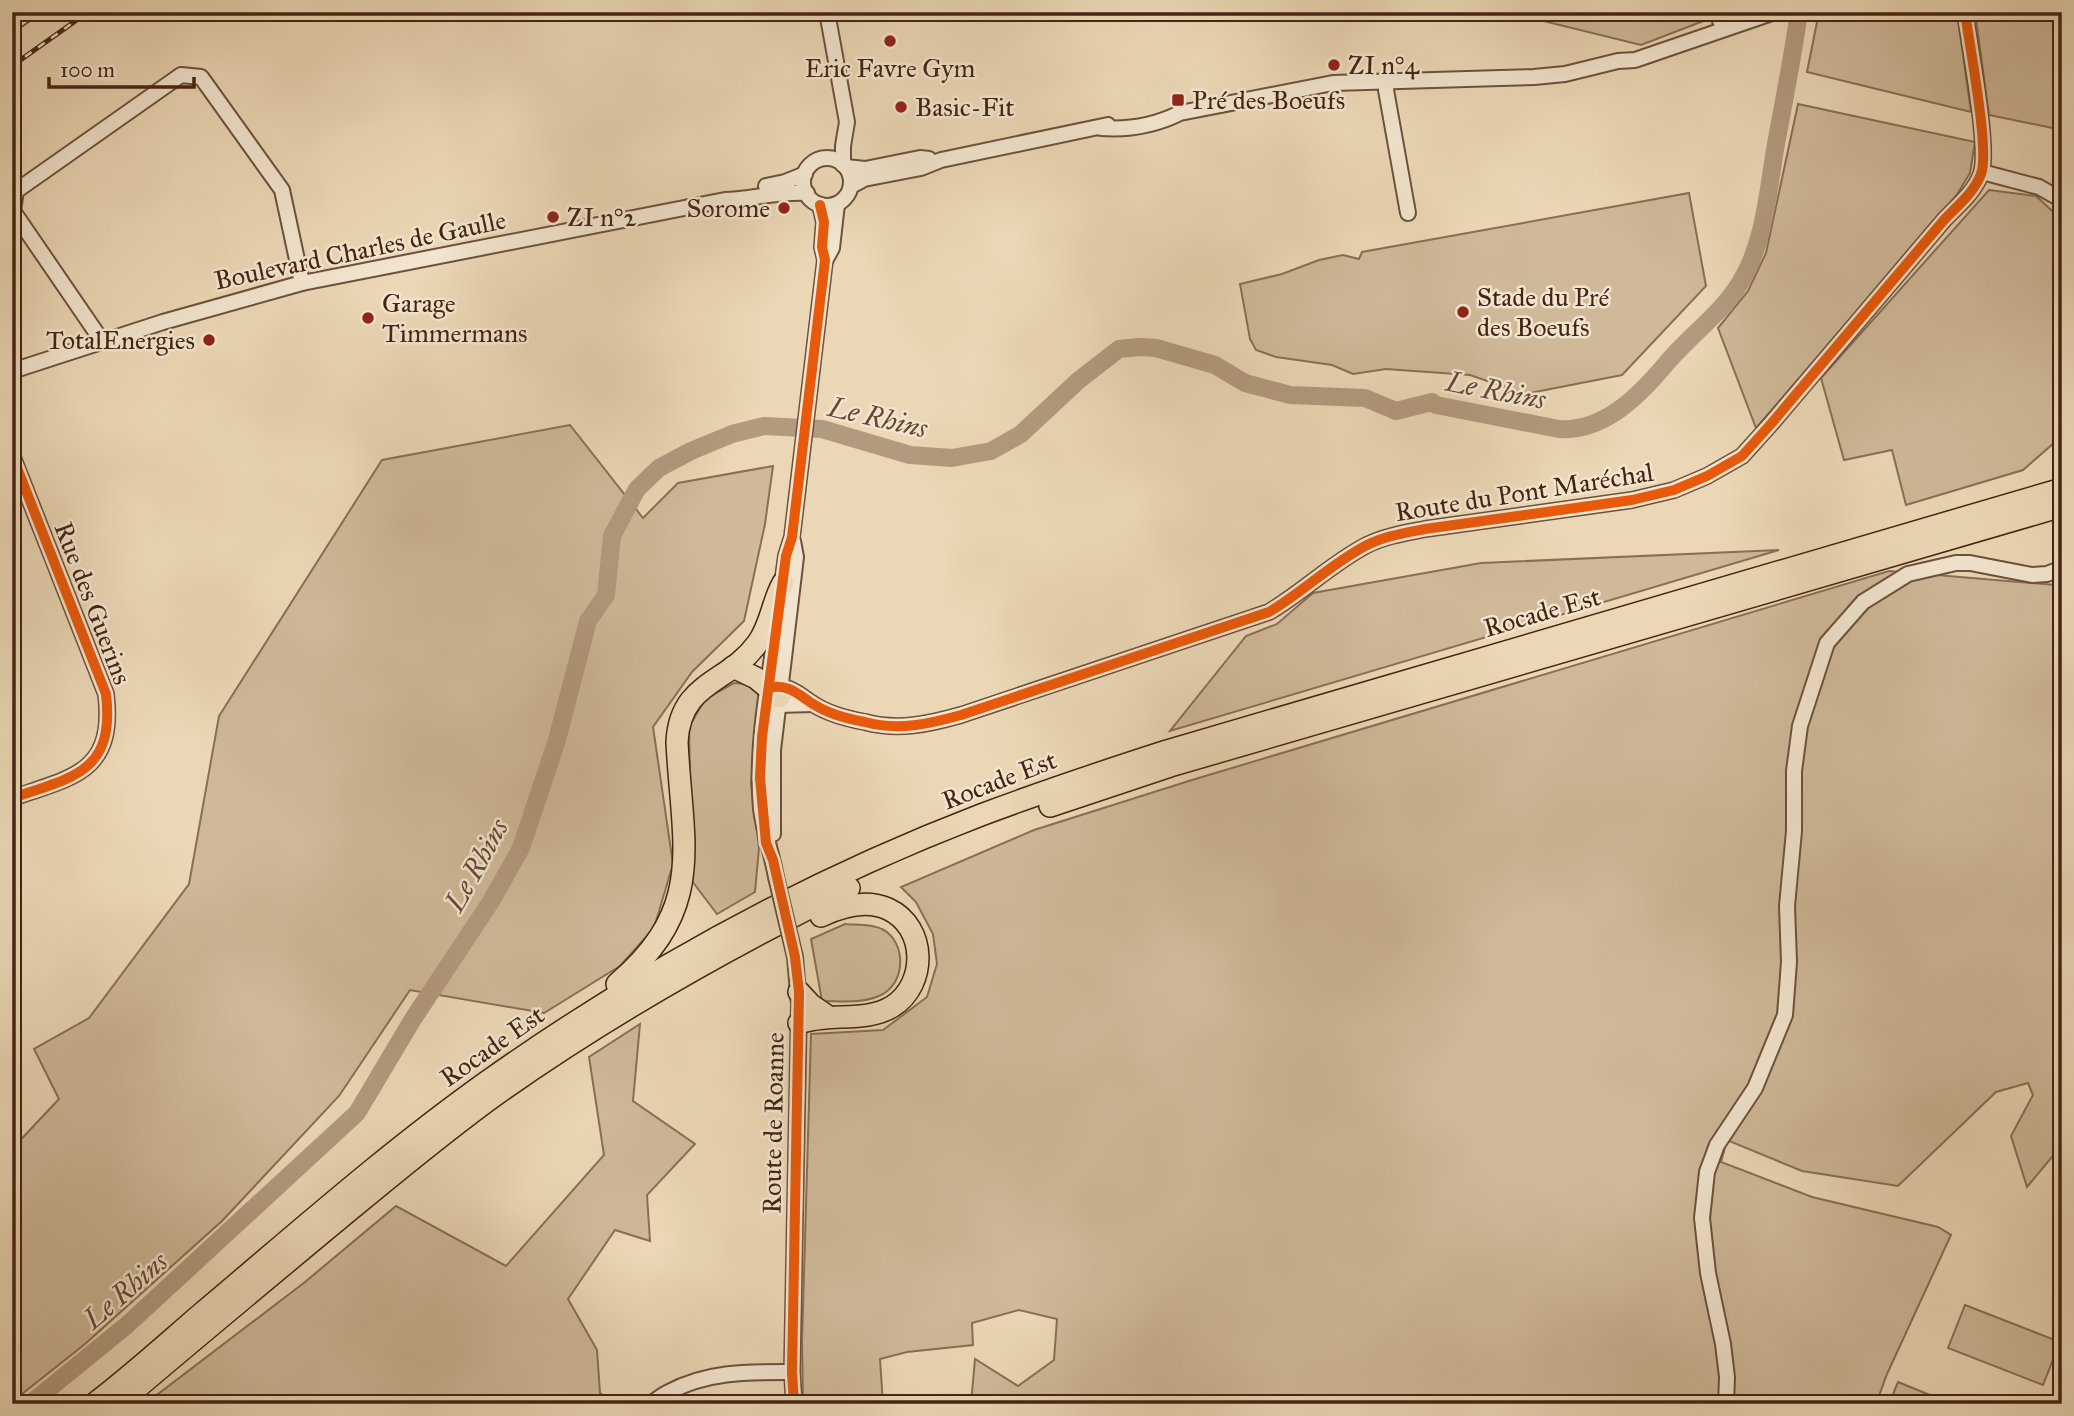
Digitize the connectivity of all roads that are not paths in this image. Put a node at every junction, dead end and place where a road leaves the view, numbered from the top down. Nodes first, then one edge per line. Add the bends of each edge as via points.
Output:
1 (29, 12) edge
2 (827, 12) edge
3 (1745, 12) edge
4 (1775, 12) edge
5 (1965, 12) edge
6 (12, 24) edge
7 (1618, 61) junction
8 (1387, 80) junction
9 (842, 102) junction
10 (824, 159) junction
11 (941, 160) junction
12 (845, 166) junction
13 (1982, 172) junction
14 (805, 174) junction
15 (851, 186) junction
16 (807, 194) junction
17 (725, 200) junction
18 (2062, 201) edge
19 (837, 204) junction
20 (820, 205) junction
21 (1408, 212) dead end
22 (825, 260) junction
23 (302, 283) junction
24 (102, 341) junction
25 (12, 371) edge
26 (12, 455) edge
27 (2062, 489) edge
28 (2062, 506) edge
29 (2031, 507) junction
30 (792, 537) junction
31 (2062, 568) edge
32 (783, 583) junction
33 (733, 667) junction
34 (775, 694) junction
35 (12, 799) edge
36 (685, 973) junction
37 (799, 992) junction
38 (598, 1007) junction
39 (827, 1016) junction
40 (799, 1023) junction
41 (792, 1373) junction
42 (655, 1402) edge
43 (94, 1404) edge
44 (118, 1404) edge
45 (794, 1404) edge
46 (1726, 1404) edge

1 - 6 street
2 - 9 street
3 - 7 street
4 - 7 street via 1644,57
5 - 13 street via 1983,145
7 - 8 street via 1534,77
8 - 11 street via 1334,83 1180,113 1166,120 1101,128
8 - 21 street
9 - 10 street via 835,141
9 - 12 street via 847,122
10 - 12 street
10 - 14 street via 813,163
11 - 12 street via 920,158 865,169
11 - 15 street
12 - 15 street
13 - 18 street via 2039,187
13 - 34 street, Route du Pont Maréchal via 1970,194 1742,456 1707,476 1632,500 1390,536 1341,561 1269,612 923,725 865,723
14 - 16 street
14 - 17 street, Boulevard Charles de Gaulle via 744,190
15 - 19 street
16 - 17 street, Boulevard Charles de Gaulle via 786,192
16 - 20 street
17 - 23 street, Boulevard Charles de Gaulle
19 - 20 street
19 - 22 street via 832,248
20 - 22 street
22 - 30 street
23 - 24 street, Boulevard Charles de Gaulle
23 - 24 street via 282,190 201,77 181,75 16,191 13,211
24 - 25 street, Boulevard Charles de Gaulle
26 - 35 street, Rue des Guerins via 106,694 108,717 107,737 95,759 73,778
27 - 29 highway, Rocade Est
28 - 29 highway, Rocade Est
29 - 36 highway, Rocade Est via 1075,796 884,871
29 - 38 highway, Rocade Est via 1167,751 1073,782 967,821 768,911
30 - 32 street
30 - 34 street via 796,557
31 - 46 street via 2032,575 1956,563 1908,574 1863,602 1827,643 1800,726 1794,771 1784,1015 1755,1088 1717,1145 1707,1172 1702,1218 1723,1344
32 - 33 highway via 759,641
32 - 34 street
33 - 34 highway
33 - 38 highway via 694,695 680,721 677,742 684,852 674,912 654,948 604,995
34 - 37 street, Route de Roanne, bridge via 773,860
36 - 39 highway via 710,970 846,906 874,905 898,915 917,947 919,959 912,986 882,1012
36 - 44 highway, Rocade Est via 572,1043 434,1141
37 - 39 highway
37 - 40 street, Route de Roanne
38 - 43 highway, Rocade Est via 415,1137
39 - 40 highway
40 - 41 street, Route de Roanne
41 - 42 street via 736,1372 706,1377
41 - 45 street, Route de Roanne

